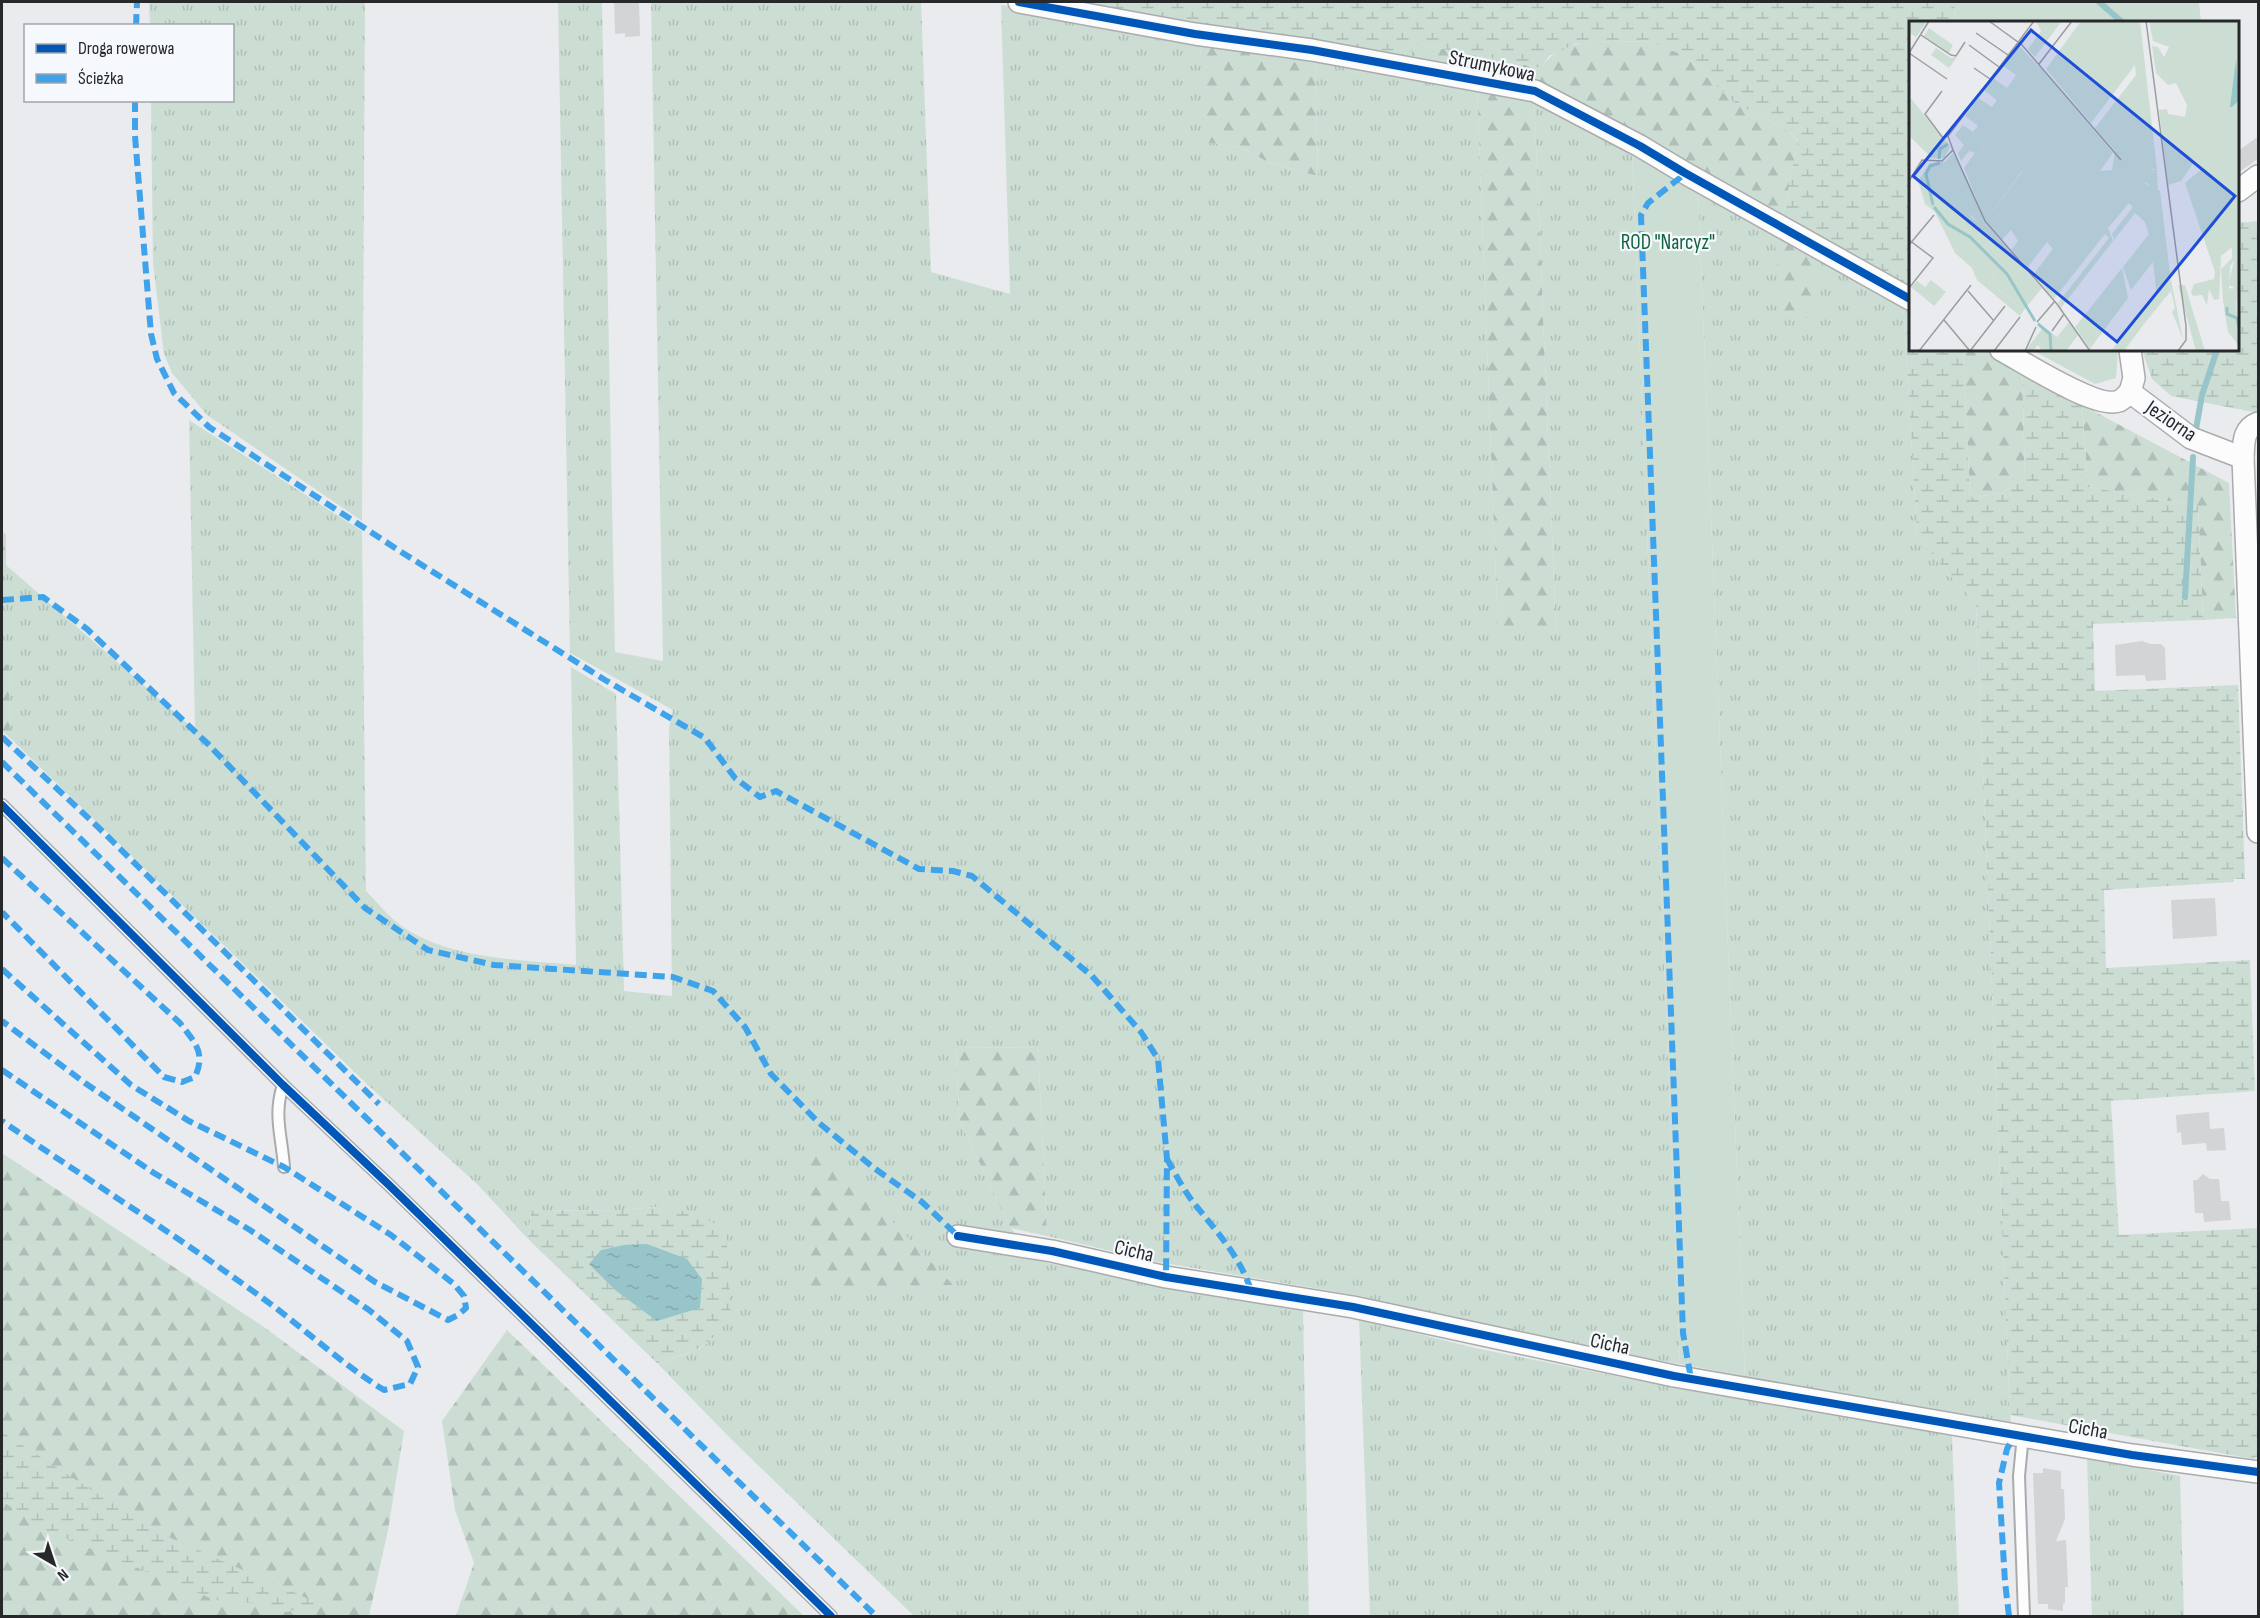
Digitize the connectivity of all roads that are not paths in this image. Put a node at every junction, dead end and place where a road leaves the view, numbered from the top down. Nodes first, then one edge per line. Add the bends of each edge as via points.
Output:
1 (1019, 2) edge
2 (2259, 176) edge
3 (2239, 190) edge
4 (1909, 298) edge
5 (2003, 351) edge
6 (2130, 351) edge
7 (2130, 392) junction
8 (2259, 423) edge
9 (2243, 458) junction
10 (2, 805) edge
11 (2259, 832) edge
12 (283, 1085) junction
13 (284, 1167) dead end
14 (958, 1236) dead end
15 (2023, 1435) junction
16 (2259, 1472) edge
17 (831, 1617) edge
18 (2024, 1617) edge

1 - 4 street, Strumykowa via 1535,91
2 - 3 street
5 - 7 street via 2084,396 2118,402
6 - 7 street, Jeziorna via 2134,378
7 - 9 street, Jeziorna via 2191,438
8 - 9 street via 2244,437
9 - 11 street
10 - 12 lane
12 - 13 lane via 277,1117
12 - 17 lane
14 - 15 street, Cicha via 1052,1251 1166,1277 1353,1307 1674,1376
15 - 16 street, Cicha
15 - 18 lane via 2019,1476

